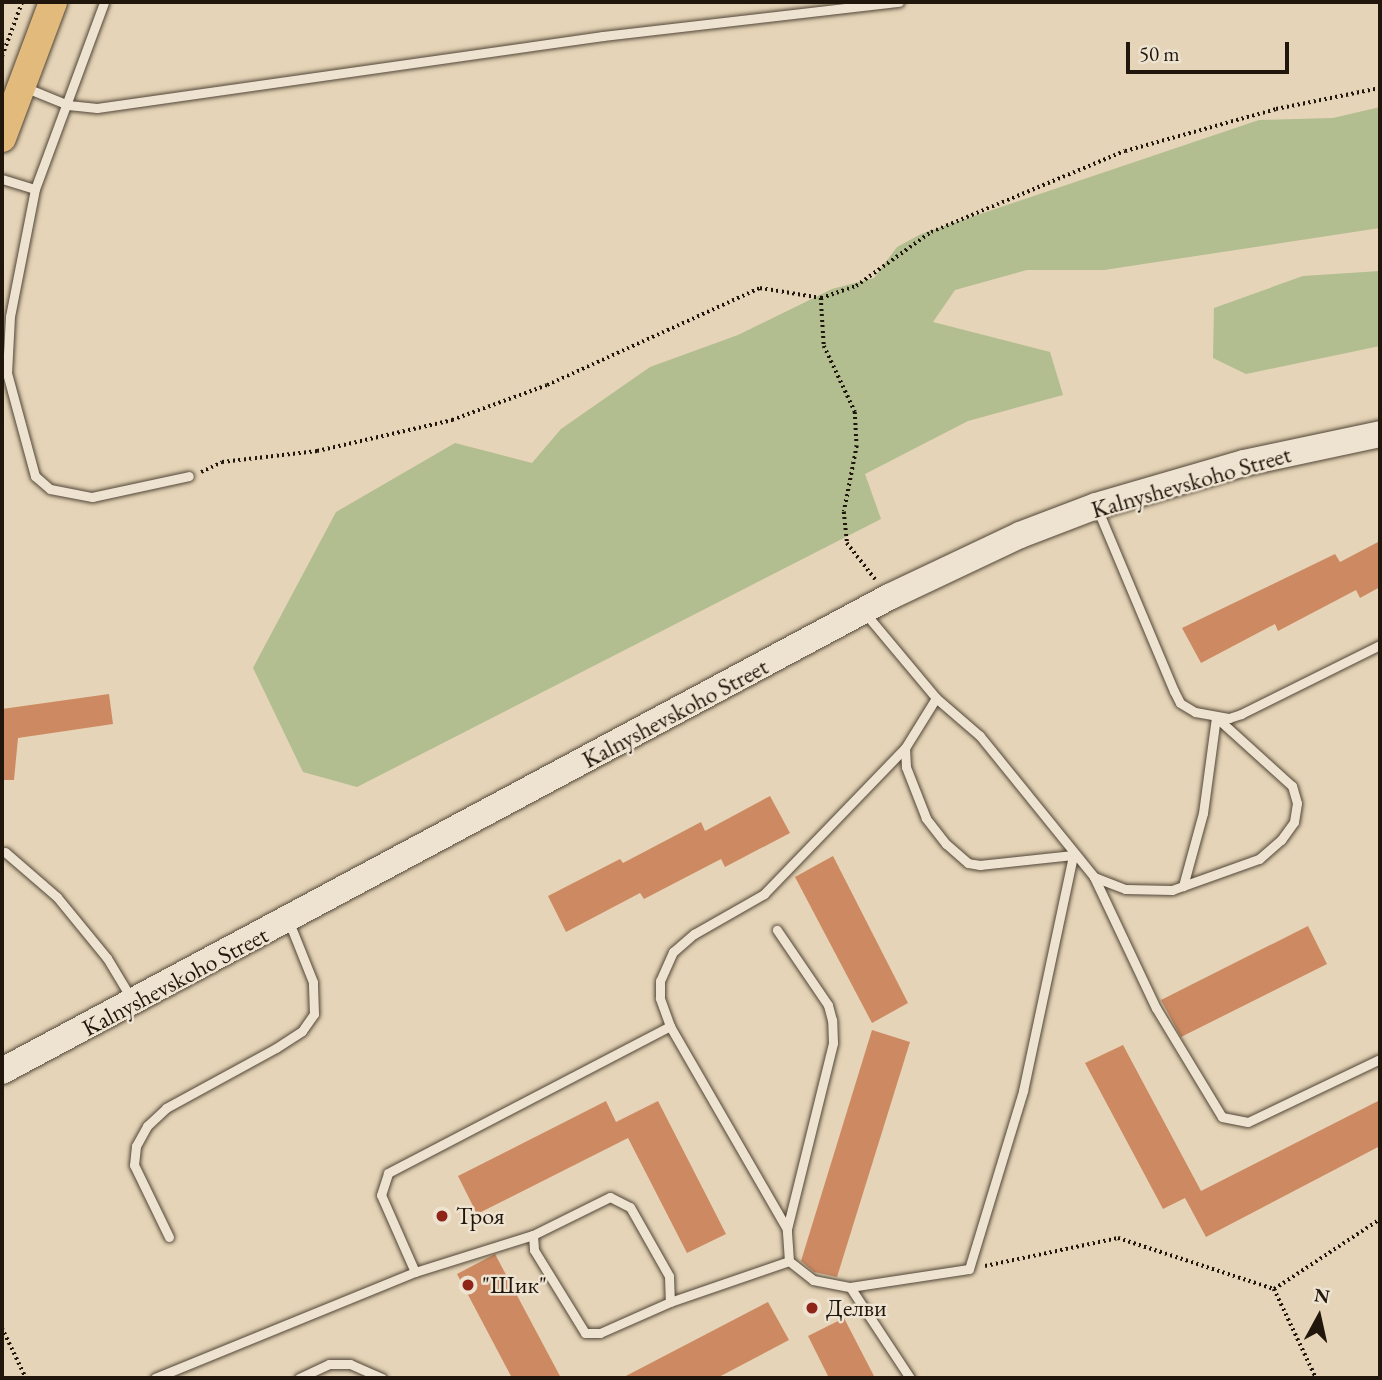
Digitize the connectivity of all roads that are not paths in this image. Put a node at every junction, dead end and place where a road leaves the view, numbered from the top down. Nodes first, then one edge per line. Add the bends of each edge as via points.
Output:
1 (53, 2) edge
2 (104, 2) edge
3 (899, 2) edge
4 (22, 87) junction
5 (68, 105) junction
6 (2, 138) edge
7 (2, 179) edge
8 (35, 189) junction
9 (1380, 434) edge
10 (189, 477) road end
11 (1096, 506) junction
12 (864, 611) junction
13 (1380, 645) edge
14 (936, 698) junction
15 (1216, 717) junction
16 (905, 748) junction
17 (5, 852) dead end
18 (1073, 855) junction
19 (1094, 877) junction
20 (1183, 886) junction
21 (288, 921) junction
22 (777, 930) dead end
23 (134, 1003) junction
24 (670, 1027) junction
25 (1380, 1059) edge
26 (2, 1071) edge
27 (787, 1229) junction
28 (533, 1235) junction
29 (169, 1237) dead end
30 (789, 1261) junction
31 (415, 1272) junction
32 (850, 1287) junction
33 (670, 1302) junction
34 (155, 1378) edge
35 (299, 1378) edge
36 (382, 1378) edge
37 (910, 1378) edge

1 - 4 main road
2 - 5 lane
3 - 5 lane via 603,36 121,105
4 - 5 lane
4 - 6 main road
5 - 8 lane
7 - 8 lane
8 - 10 lane via 10,316 7,373 35,476 50,489 92,497
9 - 11 street, Kalnyshevskoho Street via 1244,463
11 - 12 street, Kalnyshevskoho Street via 1020,536
11 - 15 lane via 1180,704
12 - 14 lane
12 - 21 street, Kalnyshevskoho Street
13 - 15 lane via 1241,714
14 - 16 lane
14 - 18 lane via 980,736
15 - 20 lane via 1203,813
15 - 20 lane via 1292,786 1297,803 1294,822 1259,859
16 - 18 lane via 906,767 926,818 968,863 993,865
16 - 24 lane via 764,894 694,934 673,952 660,981
17 - 23 lane via 57,897 107,958
18 - 19 lane
18 - 32 lane via 1023,1091 969,1269
19 - 20 lane via 1125,889
19 - 25 lane via 1156,1008 1222,1116 1248,1122
21 - 23 street, Kalnyshevskoho Street
21 - 29 lane via 313,982 313,1014 302,1031 166,1108 147,1126 136,1146 134,1165
22 - 27 lane via 828,1005 833,1043
23 - 26 street, Kalnyshevskoho Street
24 - 27 lane
24 - 31 lane via 388,1173 381,1195
27 - 30 lane
28 - 31 lane
28 - 33 lane via 534,1250 585,1333 600,1333
28 - 33 lane via 610,1197 620,1198 631,1207 665,1266 672,1284
30 - 32 lane via 813,1280
30 - 33 lane
31 - 34 lane
32 - 37 lane
35 - 36 lane via 329,1364 350,1364

